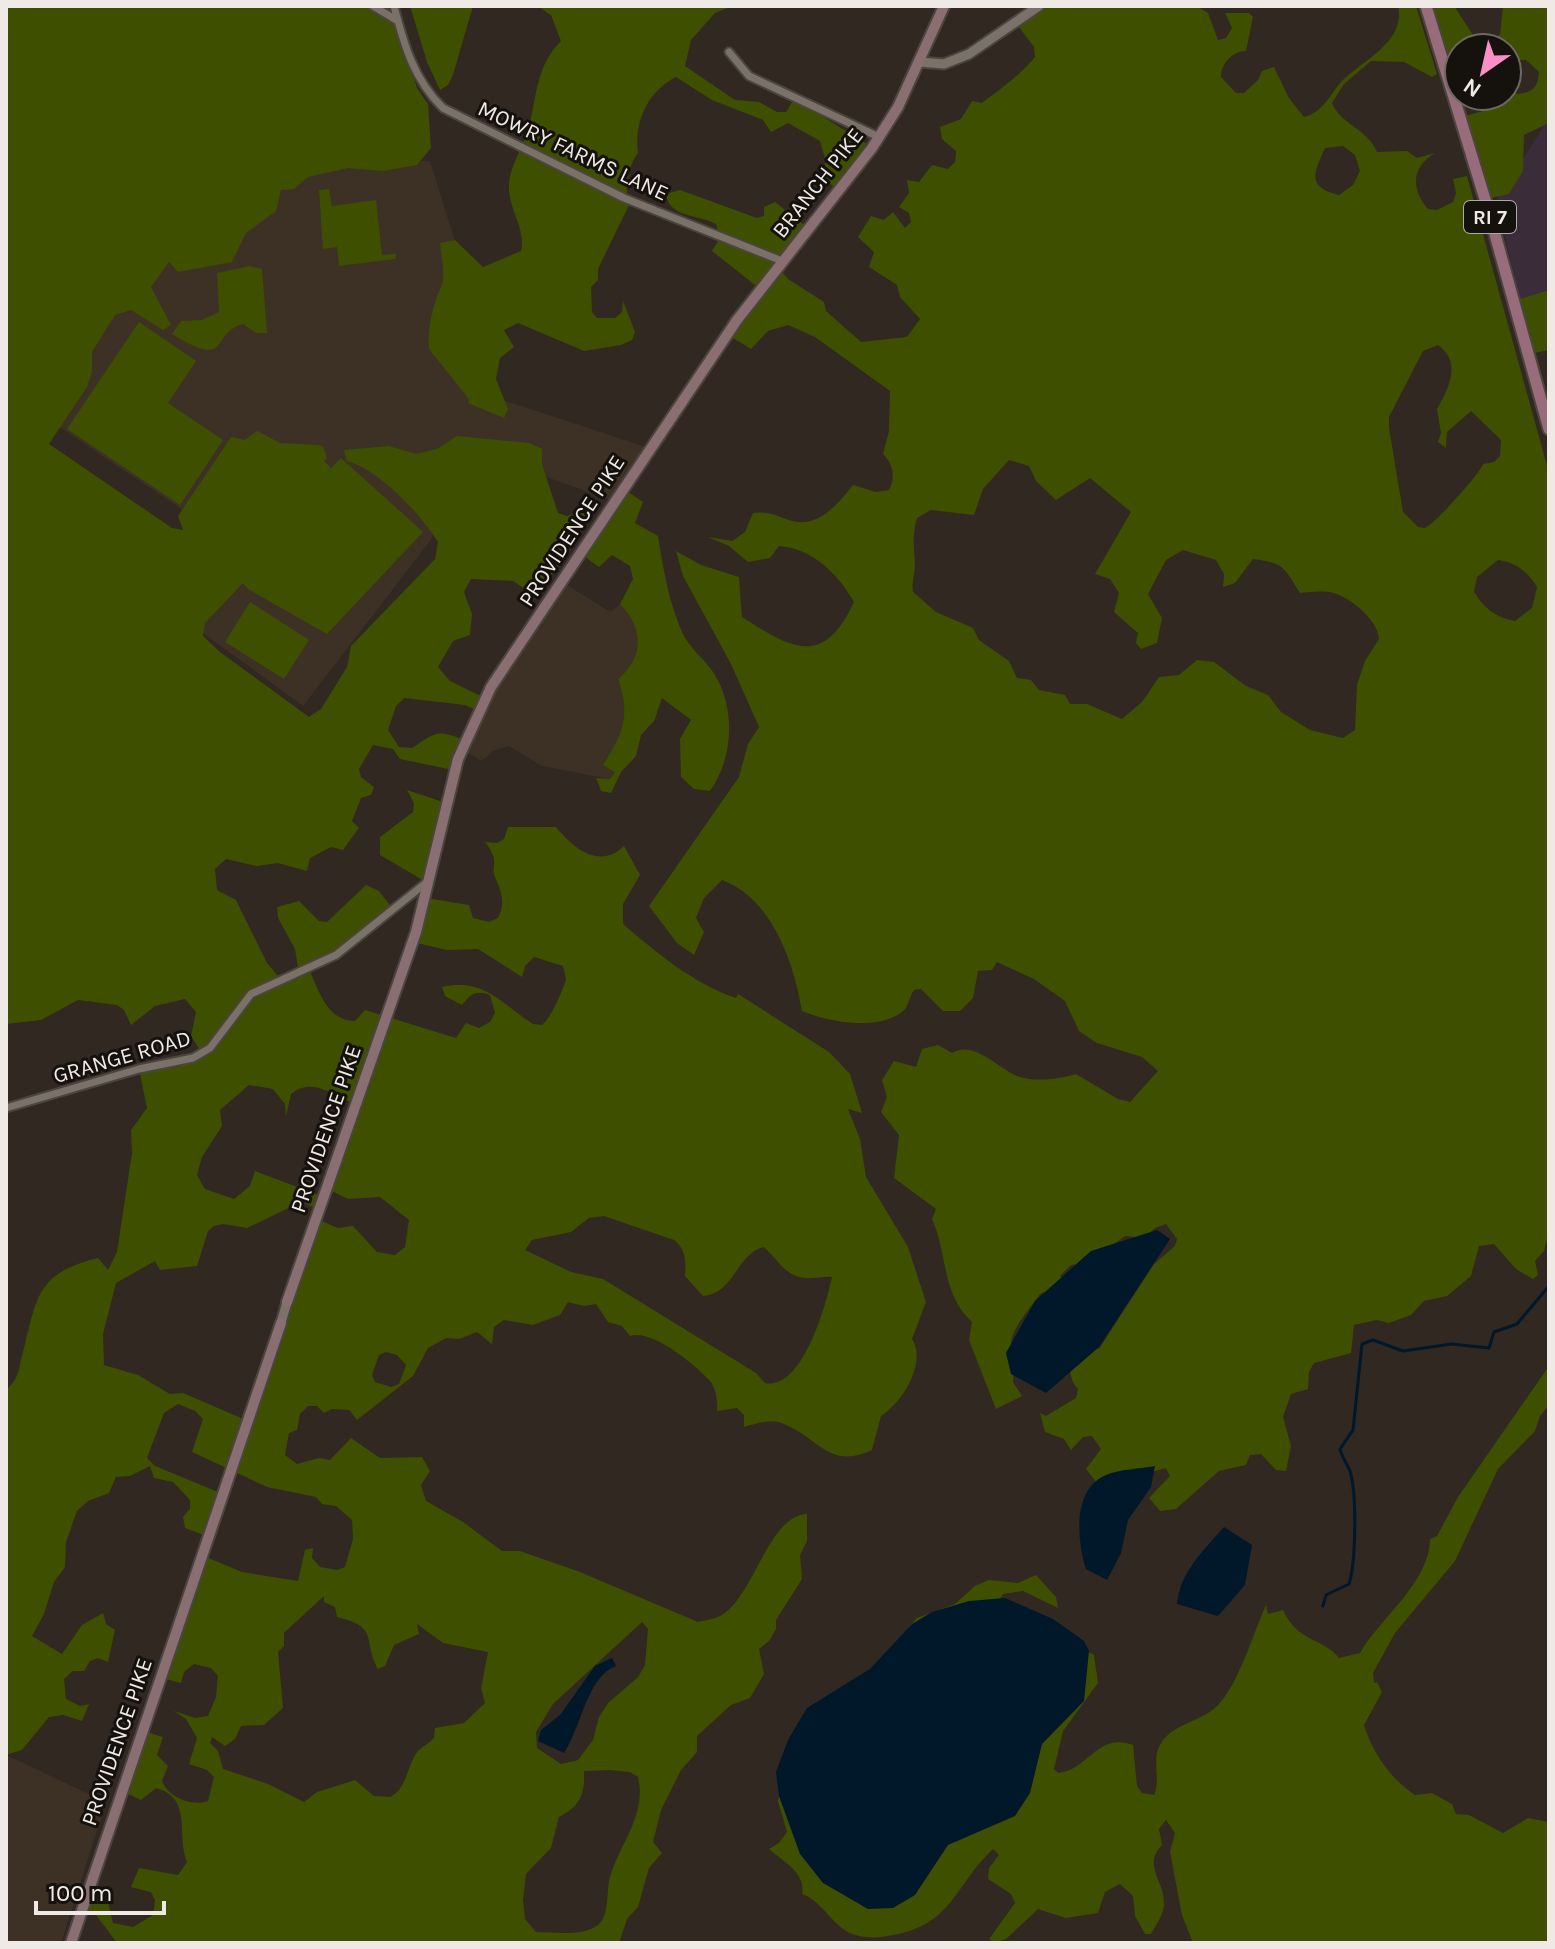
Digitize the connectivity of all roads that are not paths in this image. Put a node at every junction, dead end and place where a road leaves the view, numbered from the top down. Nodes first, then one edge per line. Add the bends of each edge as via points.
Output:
1 (373, 6) edge
2 (394, 6) edge
3 (944, 6) edge
4 (1039, 6) edge
5 (1426, 6) edge
6 (398, 21) junction
7 (729, 52) dead end
8 (919, 62) junction
9 (879, 137) junction
10 (782, 261) junction
11 (702, 371) joint
12 (1549, 429) edge
13 (427, 882) junction
14 (6, 1108) edge
15 (287, 1302) joint
16 (281, 1323) joint
17 (71, 1943) edge

1 - 6 street
2 - 6 street, MOWRY FARMS LANE
3 - 8 main road, BRANCH PIKE
4 - 8 street via 969,54 944,64
5 - 12 main road, RI 7
6 - 10 street, MOWRY FARMS LANE via 423,88 443,108 611,192
7 - 9 street via 749,76
8 - 9 main road, BRANCH PIKE
9 - 10 main road, BRANCH PIKE
10 - 11 main road, BRANCH PIKE
11 - 13 main road, PROVIDENCE PIKE via 491,687 458,759
13 - 14 street, GRANGE ROAD via 336,955 251,994 210,1048 193,1058
13 - 15 main road, PROVIDENCE PIKE via 416,932
15 - 16 street, PROVIDENCE PIKE
16 - 17 main road, PROVIDENCE PIKE

